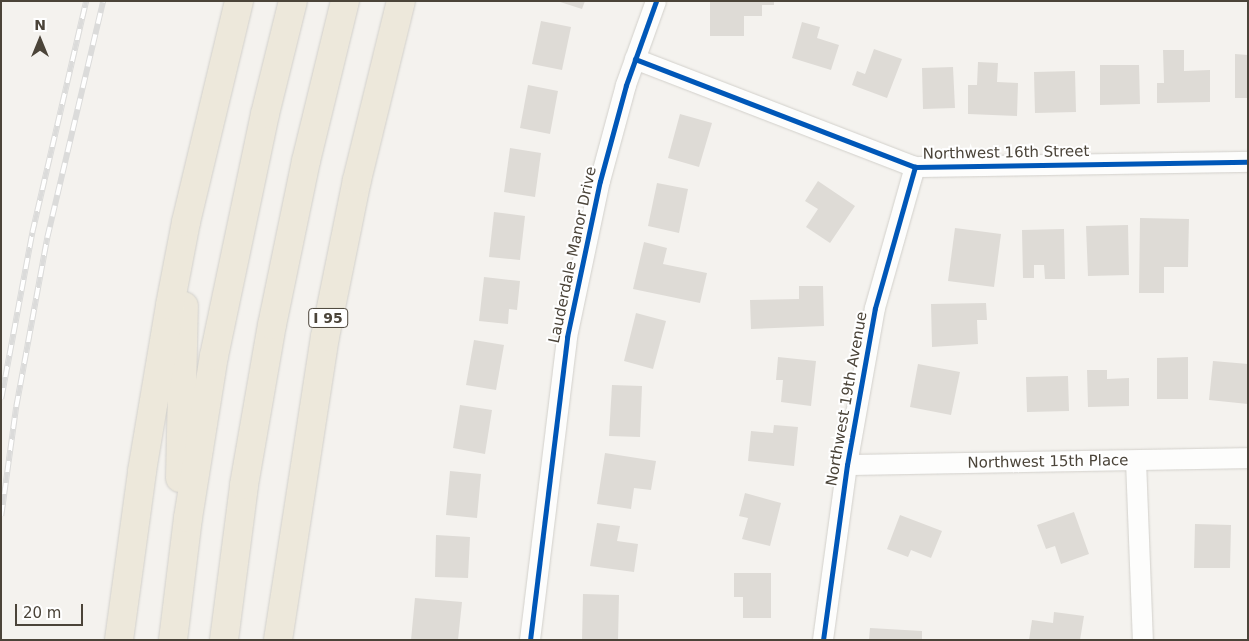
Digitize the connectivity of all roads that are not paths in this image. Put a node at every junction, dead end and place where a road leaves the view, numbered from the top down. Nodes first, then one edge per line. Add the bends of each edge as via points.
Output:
1 (239, 1) edge
2 (293, 1) edge
3 (345, 1) edge
4 (401, 1) edge
5 (656, 1) edge
6 (635, 59) junction
7 (1248, 162) edge
8 (915, 167) junction
9 (186, 222) junction
10 (1248, 458) edge
11 (1136, 461) junction
12 (847, 465) junction
13 (177, 600) junction
14 (119, 640) edge
15 (173, 640) edge
16 (224, 640) edge
17 (278, 640) edge
18 (530, 640) edge
19 (823, 640) edge
20 (1143, 640) edge

1 - 9 highway
2 - 13 highway via 261,132 214,356
3 - 16 highway via 306,161 272,325 244,485
4 - 17 highway, I 95 via 357,180 325,337
5 - 6 street, Lauderdale Manor Drive
6 - 8 street, Northwest 16th Street
6 - 18 street, Lauderdale Manor Drive via 600,181 567,337
7 - 8 street, Northwest 16th Street
8 - 12 street, Northwest 19th Avenue via 875,308
9 - 13 highway
9 - 14 highway via 142,471
10 - 11 street, Northwest 15th Place
11 - 12 street, Northwest 15th Place
11 - 20 street
12 - 19 street, Northwest 19th Avenue
13 - 15 highway

